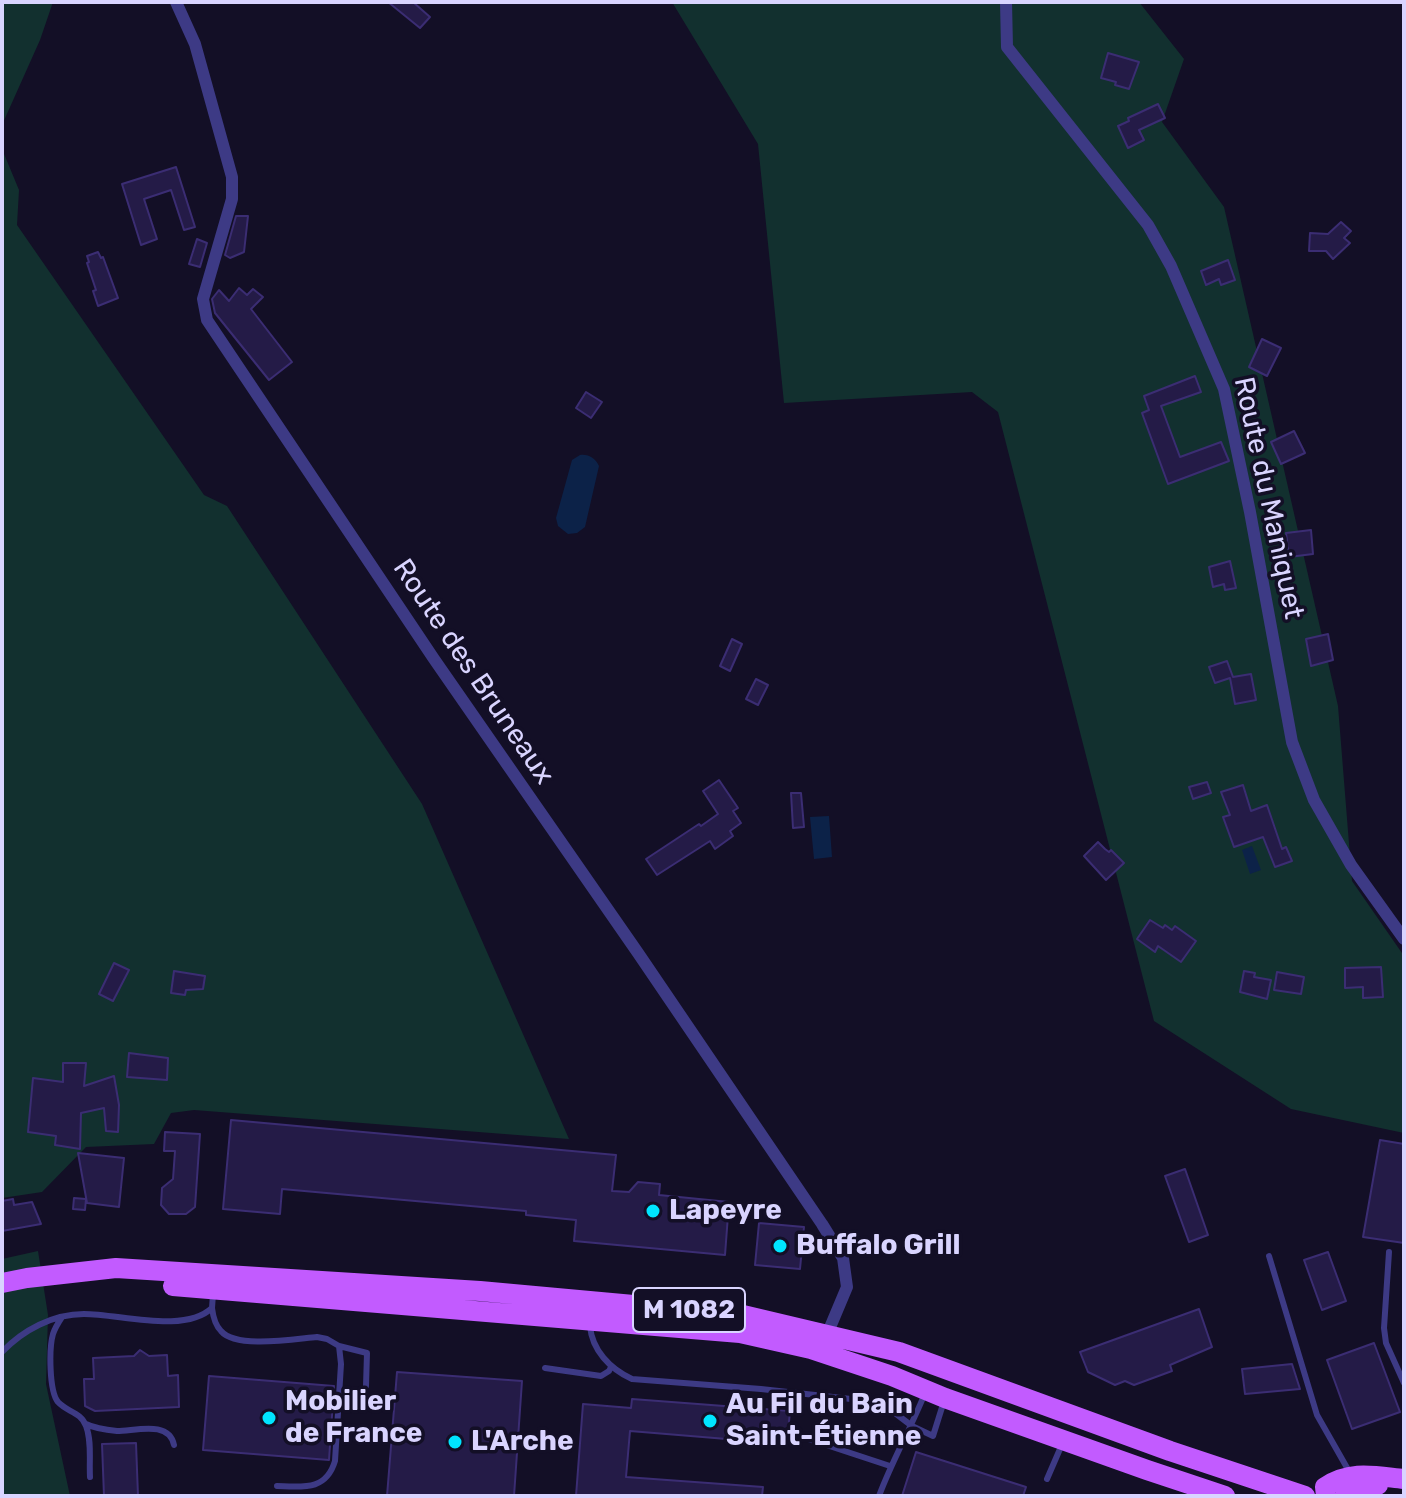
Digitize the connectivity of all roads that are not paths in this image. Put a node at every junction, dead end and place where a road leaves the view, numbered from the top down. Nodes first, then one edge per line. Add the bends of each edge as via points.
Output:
1 (176, 2) edge
2 (1006, 2) edge
3 (1404, 939) edge
4 (1389, 1252) dead end
5 (1269, 1256) dead end
6 (2, 1283) edge
7 (213, 1290) junction
8 (62, 1317) junction
9 (590, 1320) junction
10 (829, 1335) junction
11 (339, 1346) junction
12 (811, 1349) junction
13 (2, 1352) edge
14 (611, 1367) junction
15 (545, 1368) dead end
16 (942, 1368) junction
17 (1403, 1378) edge
18 (366, 1386) dead end
19 (935, 1394) junction
20 (86, 1424) junction
21 (912, 1426) junction
22 (796, 1435) dead end
23 (1063, 1440) junction
24 (174, 1445) dead end
25 (890, 1466) junction
26 (1352, 1476) junction
27 (90, 1477) dead end
28 (1047, 1479) dead end
29 (1404, 1481) edge
30 (277, 1486) dead end
31 (1404, 1490) edge
32 (1324, 1493) edge
33 (1298, 1494) edge
34 (879, 1496) edge
35 (1225, 1496) edge
36 (1345, 1496) edge
37 (1399, 1496) edge

1 - 10 street, Route des Bruneaux via 195,44 232,177 232,199 203,299 207,320 843,1258 847,1287
2 - 3 street, Route du Maniquet via 1007,47 1148,225 1224,389 1292,742 1328,826
4 - 17 lane via 1384,1328
5 - 26 lane via 1317,1415
6 - 7 main road, M 1082 via 65,1275
7 - 8 lane via 200,1317 177,1322
7 - 9 main road, M 1082
7 - 10 main road, M 1082 via 480,1291 743,1315
7 - 11 lane via 213,1319 229,1337 317,1337
8 - 13 lane via 40,1323
8 - 20 lane via 51,1344 54,1395
9 - 12 main road, M 1082 via 740,1333
9 - 14 lane via 593,1340
10 - 12 street
10 - 16 main road, M 1082
11 - 18 lane via 367,1353
11 - 30 lane via 331,1473 305,1487
12 - 19 main road, M 1082
14 - 15 lane via 601,1376
14 - 21 lane via 632,1379 869,1401
16 - 19 main road
16 - 33 main road, M 1082
19 - 21 lane
19 - 21 lane via 933,1436
19 - 23 main road, M 1082
20 - 24 lane via 119,1431 160,1429
20 - 27 lane
21 - 25 lane
22 - 25 lane
23 - 28 lane
23 - 35 main road, M 1082
25 - 34 lane
26 - 29 main road
26 - 32 main road via 1337,1479
29 - 36 main road via 1368,1485
31 - 37 main road
32 - 33 main road

